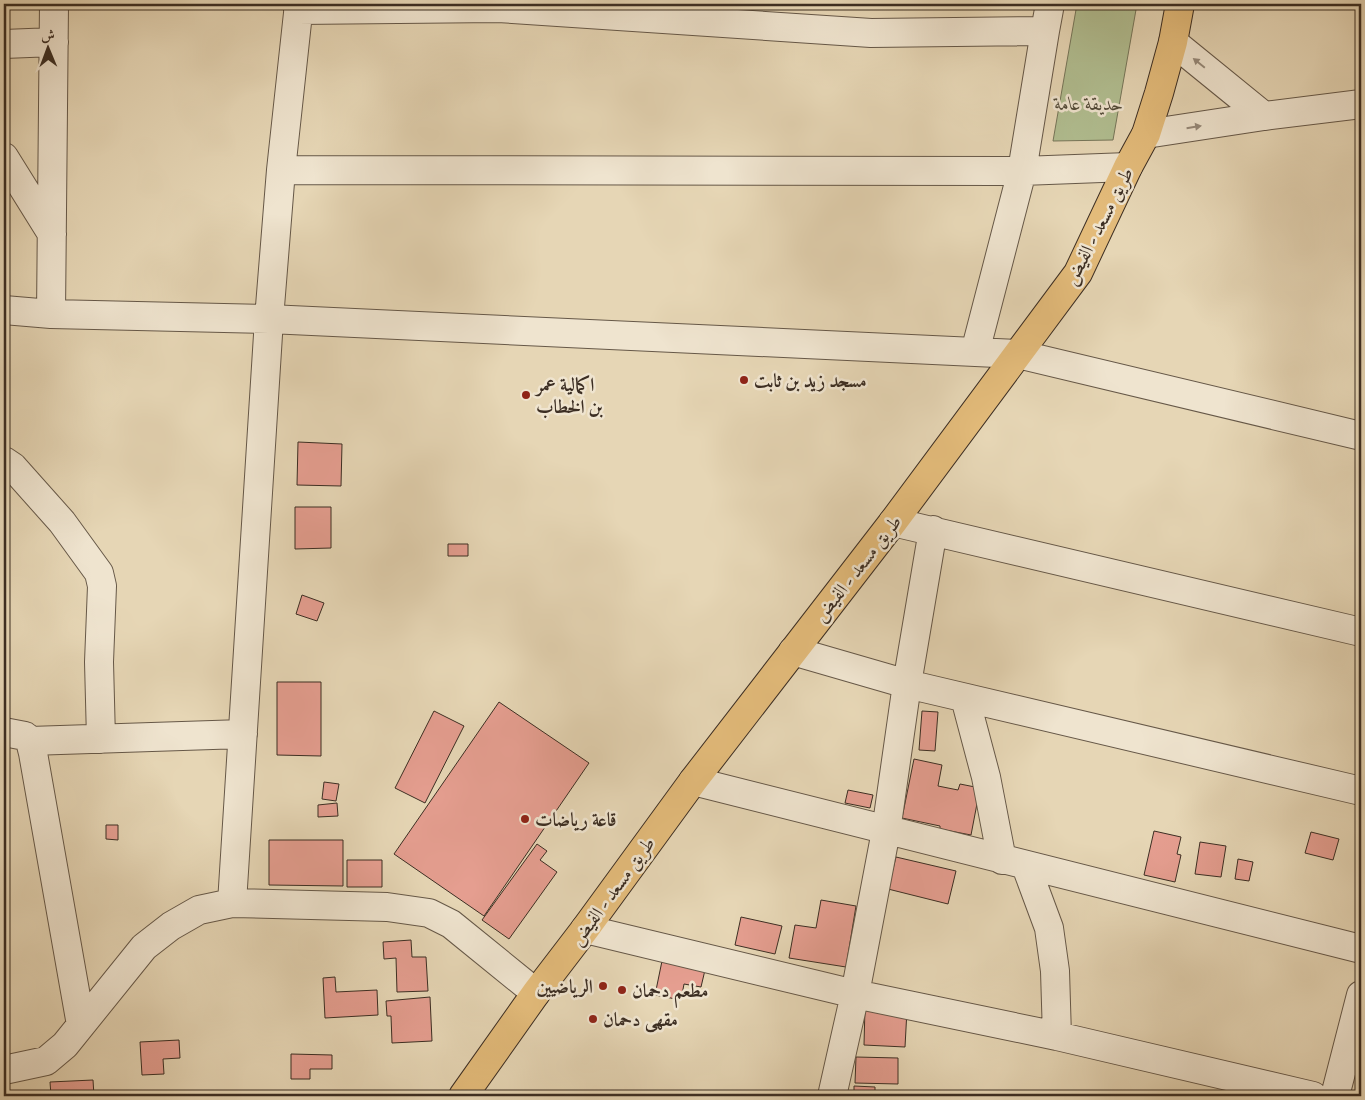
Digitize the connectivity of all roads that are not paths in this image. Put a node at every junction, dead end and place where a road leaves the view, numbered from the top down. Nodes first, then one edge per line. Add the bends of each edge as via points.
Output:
1 (54, 4) edge
2 (1050, 4) edge
3 (1180, 4) edge
4 (498, 6) edge
5 (299, 7) edge
6 (1045, 31) junction
7 (54, 42) junction
8 (1173, 42) junction
9 (4, 44) edge
10 (1361, 104) edge
11 (1264, 116) junction
12 (1146, 134) junction
13 (4, 157) edge
14 (1128, 167) junction
15 (280, 170) junction
16 (1022, 171) junction
17 (52, 234) junction
18 (4, 310) edge
19 (51, 314) junction
20 (269, 319) junction
21 (975, 352) junction
22 (1018, 354) junction
23 (1361, 436) edge
24 (4, 461) edge
25 (893, 522) junction
26 (934, 530) junction
27 (1361, 632) edge
28 (792, 651) junction
29 (907, 684) junction
30 (965, 698) junction
31 (4, 732) edge
32 (243, 734) junction
33 (101, 739) junction
34 (30, 741) junction
35 (693, 781) junction
36 (1361, 790) edge
37 (886, 831) junction
38 (1014, 862) junction
39 (232, 903) junction
40 (586, 929) junction
41 (1361, 949) edge
42 (536, 993) junction
43 (855, 994) junction
44 (1361, 995) edge
45 (81, 1025) junction
46 (1057, 1036) junction
47 (4, 1070) edge
48 (463, 1096) edge
49 (832, 1096) edge
50 (1314, 1096) edge
51 (1335, 1096) edge

1 - 7 street
2 - 6 street
3 - 8 main road, طريق مسعد - الفيض
4 - 5 street
4 - 6 street via 871,33
5 - 15 street
6 - 16 street
7 - 9 street
7 - 17 street
11 -> 8 street
8 - 12 main road, طريق مسعد - الفيض
10 - 11 street
12 -> 11 street
12 - 14 main road, طريق مسعد - الفيض
13 - 17 street
14 - 16 street
14 - 22 main road, طريق مسعد - الفيض via 1078,273
15 - 16 street
15 - 20 street
16 - 21 street
17 - 19 street
18 - 19 street
19 - 20 street
20 - 21 street
20 - 32 street
21 - 22 street
22 - 23 street
22 - 25 main road, طريق مسعد - الفيض
24 - 33 street via 13,466 62,522 99,573 102,586 99,662
25 - 26 street
25 - 28 main road, طريق مسعد - الفيض
26 - 27 street
26 - 29 street
28 - 29 street
28 - 35 main road, طريق مسعد - الفيض
29 - 30 street
29 - 37 street
30 - 36 street
30 - 38 street
31 - 34 street via 25,736
32 - 33 street
32 - 39 street
33 - 34 street
34 - 45 street
35 - 37 street
35 - 40 main road, طريق مسعد - الفيض
37 - 38 street
37 - 43 street
38 - 41 street
38 - 46 street via 1049,928 1055,971
39 - 42 street via 387,907 429,913 451,924
39 - 45 street via 199,910 144,947
40 - 42 main road, طريق مسعد - الفيض
40 - 43 street
42 - 48 main road, طريق مسعد - الفيض
43 - 46 street
43 - 49 street
44 - 51 street
45 - 47 street via 46,1061
46 - 50 street

